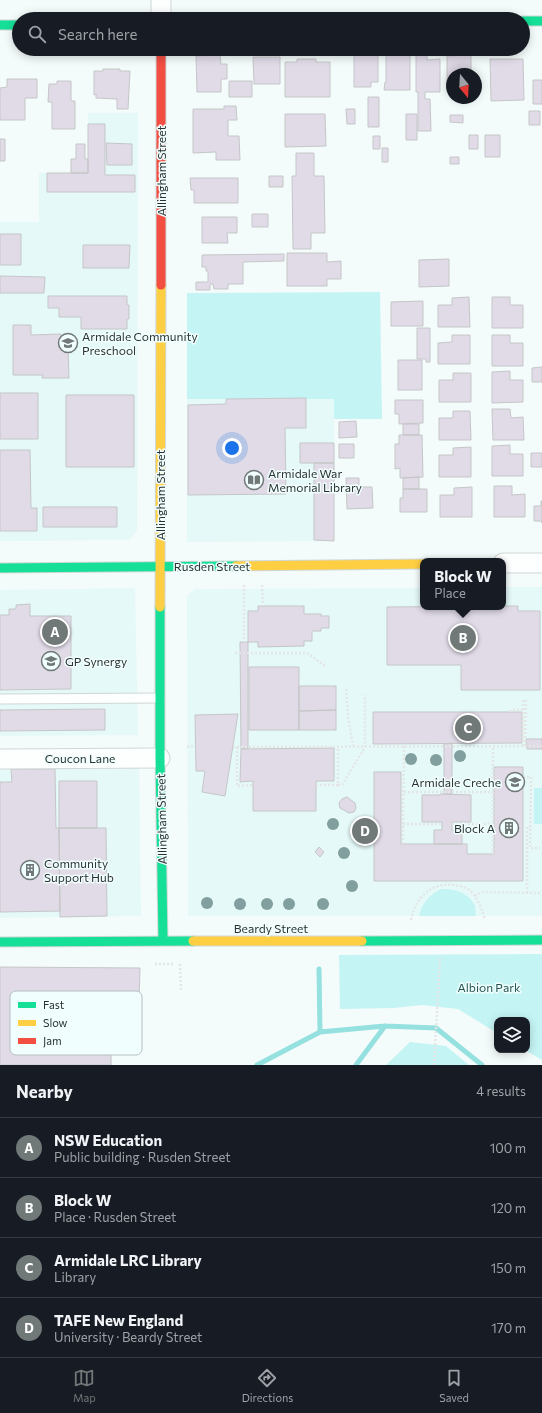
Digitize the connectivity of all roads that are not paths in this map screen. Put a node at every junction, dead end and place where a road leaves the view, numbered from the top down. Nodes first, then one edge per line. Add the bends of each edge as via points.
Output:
1 (161, 0) edge
2 (161, 12) edge
3 (542, 20) edge
4 (530, 21) edge
5 (0, 25) edge
6 (12, 25) edge
7 (161, 56) edge
8 (542, 563) edge
9 (420, 564) edge
10 (506, 564) edge
11 (160, 566) junction
12 (0, 568) edge
13 (160, 698) junction
14 (0, 699) edge
15 (160, 758) junction
16 (0, 759) edge
17 (163, 940) junction
18 (542, 940) edge
19 (0, 942) edge

1 - 2 street
3 - 4 street
5 - 6 street
7 - 11 street, Allingham Street
8 - 10 street
9 - 11 street, Rusden Street
11 - 12 street, Rusden Street
11 - 13 street, Allingham Street
13 - 14 lane
13 - 15 street, Allingham Street
15 - 16 street, Coucon Lane
15 - 17 street, Allingham Street
17 - 18 street, Beardy Street
17 - 19 street, Beardy Street

